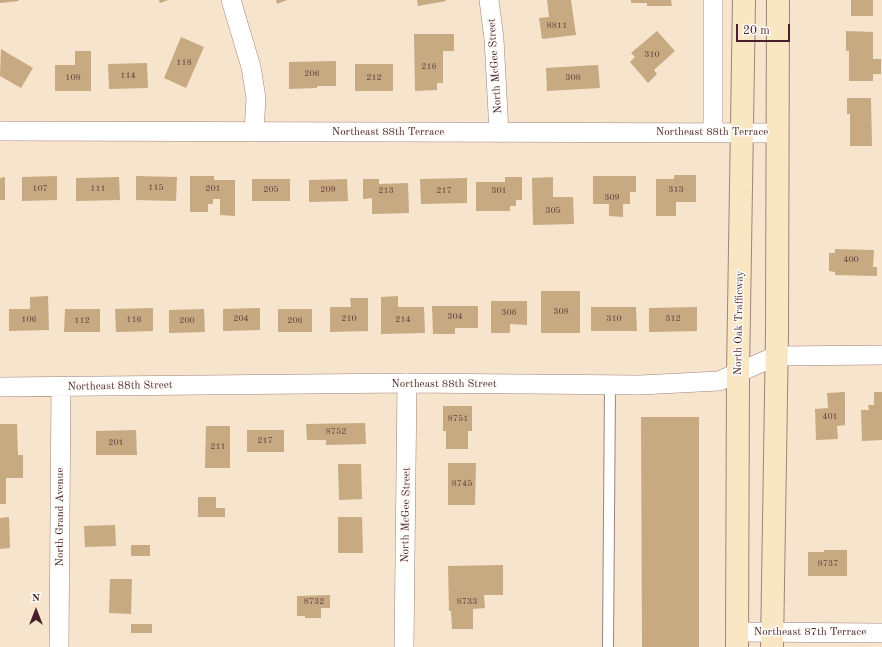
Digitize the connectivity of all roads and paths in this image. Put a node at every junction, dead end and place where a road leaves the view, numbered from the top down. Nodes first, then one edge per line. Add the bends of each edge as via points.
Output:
1 (230, 0) edge
2 (489, 0) edge
3 (713, 0) edge
4 (744, 0) edge
5 (778, 0) edge
6 (0, 132) edge
7 (254, 132) junction
8 (713, 132) junction
9 (499, 133) junction
10 (743, 133) junction
11 (777, 133) junction
12 (882, 355) edge
13 (776, 356) junction
14 (738, 373) junction
15 (407, 384) junction
16 (610, 385) junction
17 (0, 387) edge
18 (61, 387) junction
19 (882, 633) edge
20 (737, 639) edge
21 (773, 640) edge
22 (59, 647) edge
23 (404, 647) edge
24 (608, 647) edge

1 - 7 street via 251,67 256,98
2 - 9 street, North McGee Street via 494,39
3 - 8 street
4 - 10 main road, North Oak Trafficway
5 - 11 main road
6 - 7 street, Northeast 88th Terrace
7 - 9 street, Northeast 88th Terrace
8 - 9 street, Northeast 88th Terrace
8 - 10 street, Northeast 88th Terrace
10 - 11 street, Northeast 88th Terrace
10 - 14 main road, North Oak Trafficway
11 - 13 main road
12 - 13 street, Northeast 88th Street
13 - 14 street, Northeast 88th Street
13 - 21 main road
14 - 16 street, Northeast 88th Street via 719,381
14 - 20 main road, North Oak Trafficway
15 - 16 street, Northeast 88th Street
15 - 18 street, Northeast 88th Street
15 - 23 street, North McGee Street
16 - 24 lane
17 - 18 street, Northeast 88th Street
18 - 22 street, North Grand Avenue
19 - 21 street, Northeast 87th Terrace
20 - 21 street, Northeast 87th Terrace

